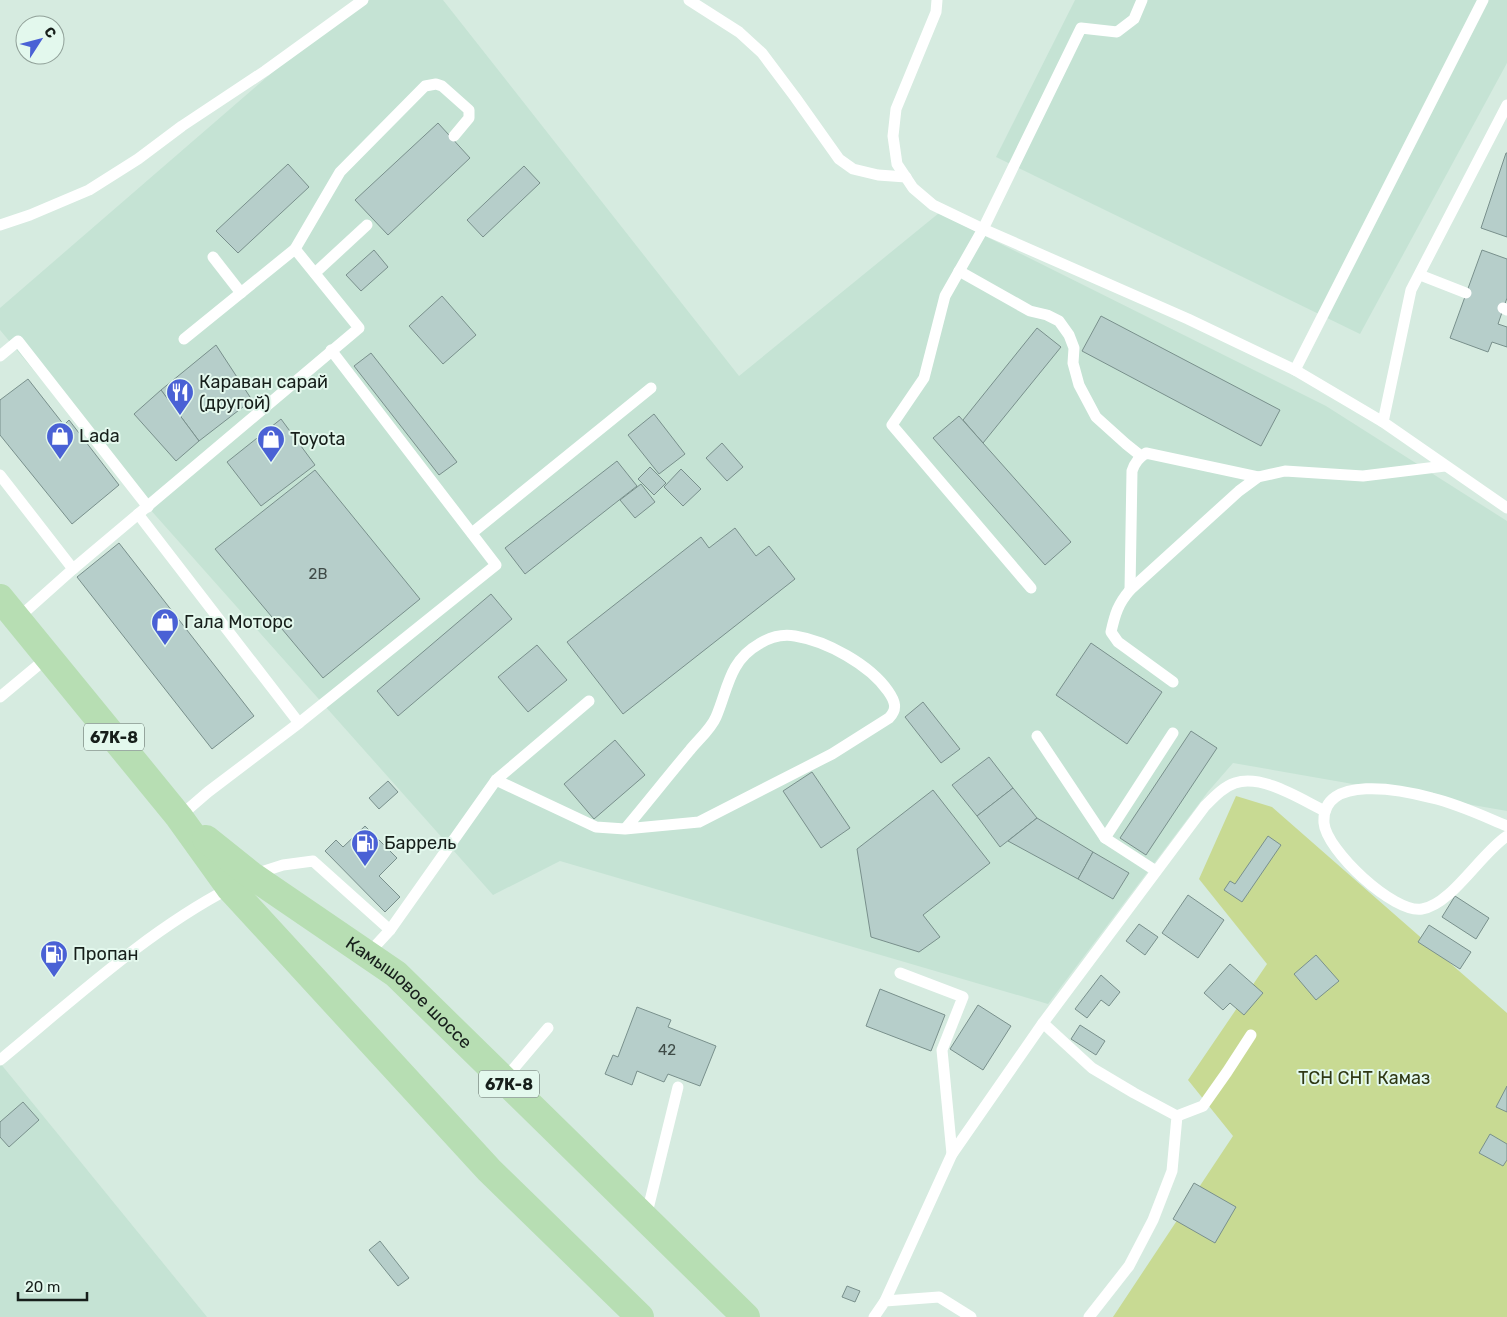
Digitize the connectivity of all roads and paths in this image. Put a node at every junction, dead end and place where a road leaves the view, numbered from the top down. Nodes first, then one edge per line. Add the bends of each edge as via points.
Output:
1 (364, 0) edge
2 (689, 0) edge
3 (1142, 0) edge
4 (1483, 0) edge
5 (938, 4) edge
6 (1507, 105) edge
7 (454, 136) dead end
8 (906, 177) junction
9 (0, 225) edge
10 (367, 225) dead end
11 (983, 229) junction
12 (295, 249) junction
13 (213, 257) dead end
14 (959, 271) junction
15 (315, 273) junction
16 (1420, 275) junction
17 (241, 293) junction
18 (1466, 293) dead end
19 (184, 339) dead end
20 (331, 350) junction
21 (0, 356) edge
22 (1295, 370) junction
23 (651, 388) dead end
24 (1383, 422) junction
25 (1141, 456) junction
26 (1445, 466) junction
27 (0, 475) edge
28 (1258, 477) junction
29 (148, 507) junction
30 (1507, 508) edge
31 (138, 514) junction
32 (472, 533) junction
33 (74, 569) junction
34 (1031, 588) dead end
35 (1130, 590) junction
36 (0, 598) edge
37 (17, 619) junction
38 (48, 657) junction
39 (1173, 682) dead end
40 (0, 697) edge
41 (589, 702) dead end
42 (299, 723) junction
43 (1173, 733) dead end
44 (1037, 736) dead end
45 (496, 780) junction
46 (1325, 811) junction
47 (180, 817) junction
48 (1507, 826) edge
49 (625, 829) junction
50 (1507, 836) edge
51 (1105, 838) junction
52 (1156, 871) junction
53 (241, 882) junction
54 (390, 930) junction
55 (367, 955) junction
56 (900, 973) dead end
57 (1043, 1023) junction
58 (548, 1028) dead end
59 (1251, 1035) dead end
60 (0, 1060) edge
61 (504, 1080) junction
62 (678, 1088) dead end
63 (1177, 1116) junction
64 (952, 1154) junction
65 (646, 1219) junction
66 (885, 1301) junction
67 (640, 1317) edge
68 (746, 1317) edge
69 (874, 1317) edge
70 (971, 1317) edge
71 (1089, 1317) edge

1 - 9 lane via 89,190
2 - 8 lane via 739,32 762,53 839,159 854,169
3 - 11 lane via 1134,19 1117,32 1082,28
4 - 22 lane
5 - 8 lane via 896,110 893,136 897,164
6 - 16 lane
7 - 12 lane via 469,118 469,110 442,86 425,86 340,172
8 - 11 lane via 913,188 933,205
10 - 15 lane
11 - 14 lane
11 - 22 lane
12 - 15 lane
12 - 17 lane
13 - 17 lane
14 - 25 lane via 1030,311 1058,321 1070,335 1074,348 1072,363 1079,385 1096,417
14 - 34 lane via 945,296 924,378 892,425
15 - 20 lane via 359,328
16 - 18 lane
16 - 24 lane via 1411,290
17 - 19 lane
20 - 29 lane
20 - 32 lane
21 - 29 lane via 18,341
22 - 24 lane
23 - 32 lane
24 - 26 lane
25 - 28 lane via 1146,453
25 - 35 lane via 1132,471
26 - 28 lane via 1363,476 1285,471
26 - 30 lane
27 - 33 lane
28 - 35 lane
29 - 31 lane
31 - 33 lane
31 - 42 lane
32 - 42 lane via 496,565
33 - 37 lane
35 - 39 lane via 1114,615 1111,632 1118,642
36 - 37 main road, Камышовое шоссе / 67К-8
37 - 38 main road, Камышовое шоссе / 67К-8
38 - 40 lane
38 - 47 main road, Камышовое шоссе / 67К-8
41 - 45 lane
42 - 47 lane
43 - 51 lane
44 - 51 lane
45 - 49 lane via 596,827
45 - 54 lane
46 - 48 lane via 1339,794 1348,790 1374,789 1433,798
46 - 50 lane via 1326,832 1351,866 1393,902 1422,910 1441,901 1488,851
46 - 52 lane via 1269,784 1251,780 1234,783 1218,792 1205,806
47 - 53 main road, Камышовое шоссе / 67К-8
49 - 49 lane via 699,822 832,754 889,718 895,710 894,700 881,681 840,652 794,636 777,636 758,644 738,662 715,719
51 - 52 lane
52 - 57 lane
53 - 54 lane via 283,865 313,861
53 - 55 main road, Камышовое шоссе / 67К-8
53 - 60 lane via 200,904 115,965
53 - 67 main road, Камышовое шоссе / 67К-8 via 489,1170
54 - 55 lane
55 - 61 main road, Камышовое шоссе / 67К-8 via 396,974
56 - 64 lane via 963,997 942,1050
57 - 63 lane via 1092,1068
57 - 64 lane
58 - 61 lane
59 - 63 lane via 1203,1106
61 - 65 main road, Камышовое шоссе / 67К-8
62 - 65 lane
63 - 71 lane via 1172,1171 1153,1220 1129,1266
64 - 66 lane
65 - 68 main road, Камышовое шоссе / 67К-8
66 - 69 lane
66 - 70 lane via 939,1297

